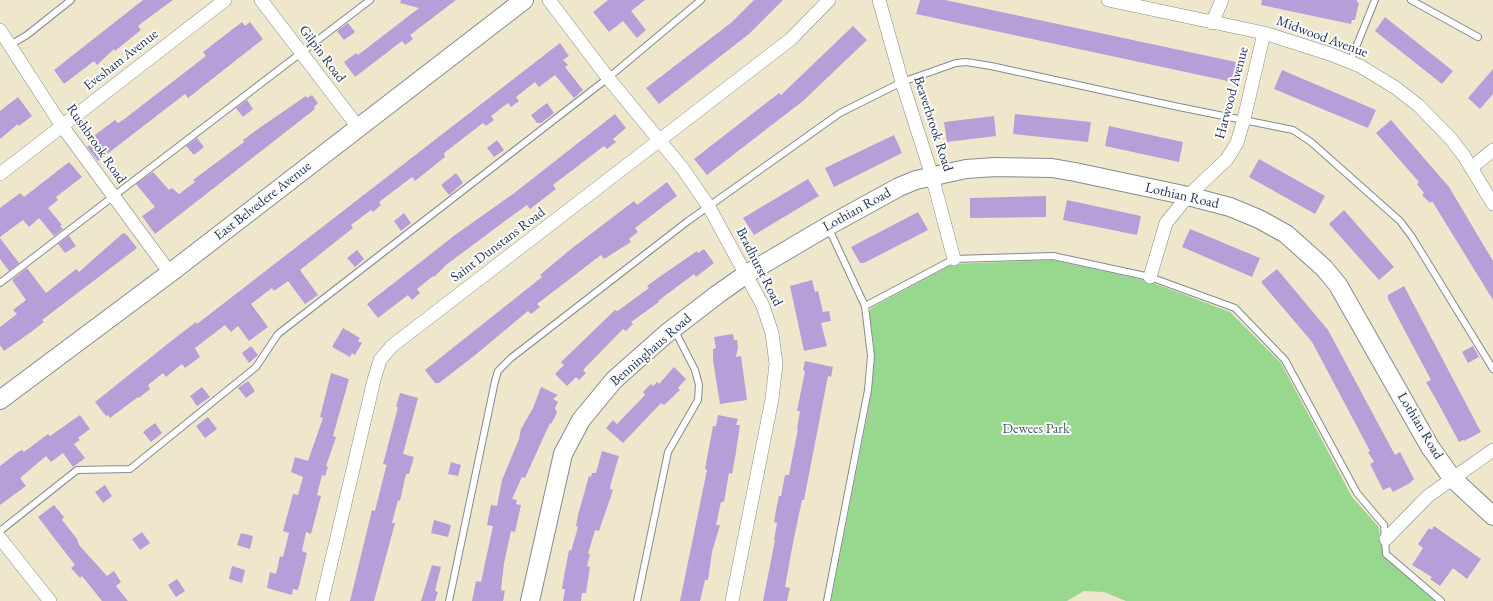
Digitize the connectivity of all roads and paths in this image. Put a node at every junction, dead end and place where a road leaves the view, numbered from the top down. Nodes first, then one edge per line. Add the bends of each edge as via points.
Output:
1 (71, 0) edge
2 (225, 0) edge
3 (261, 0) edge
4 (370, 0) edge
5 (524, 0) edge
6 (549, 0) edge
7 (701, 0) edge
8 (829, 0) edge
9 (879, 0) edge
10 (1108, 0) edge
11 (1222, 0) edge
12 (1375, 0) edge
13 (1411, 0) edge
14 (1212, 22) junction
15 (0, 30) edge
16 (1264, 33) junction
17 (1478, 37) dead end
18 (10, 45) junction
19 (301, 53) junction
20 (1350, 62) junction
21 (608, 78) junction
22 (902, 82) junction
23 (1244, 119) junction
24 (62, 126) junction
25 (358, 127) junction
26 (660, 141) junction
27 (1493, 150) edge
28 (1471, 168) junction
29 (0, 174) edge
30 (932, 176) junction
31 (113, 196) junction
32 (1188, 196) junction
33 (1493, 204) edge
34 (709, 207) junction
35 (828, 226) junction
36 (954, 259) junction
37 (170, 273) junction
38 (745, 275) junction
39 (1150, 277) junction
40 (0, 283) edge
41 (865, 306) junction
42 (674, 329) junction
43 (1493, 369) edge
44 (0, 400) edge
45 (1493, 450) edge
46 (1452, 478) junction
47 (1493, 516) edge
48 (0, 531) edge
49 (0, 538) edge
50 (1386, 539) junction
51 (50, 601) edge
52 (322, 601) edge
53 (449, 601) edge
54 (530, 601) edge
55 (637, 601) edge
56 (732, 601) edge
57 (827, 601) edge
58 (1441, 601) edge

1 - 18 lane via 27,35
2 - 24 street, Evesham Avenue
3 - 19 street, Gilpin Road
4 - 19 lane
5 - 25 street, East Belvedere Avenue
6 - 21 street, Bradhurst Road
7 - 21 lane
8 - 26 street, Saint Dunstans Road via 791,39
9 - 22 street, Beaverbrook Road
10 - 14 street, Midwood Avenue
11 - 14 street
12 - 20 lane
13 - 17 lane
14 - 16 street, Midwood Avenue
15 - 18 street, Rushbrook Road
16 - 20 street, Midwood Avenue
16 - 23 street, Harwood Avenue
18 - 24 street, Rushbrook Road
19 - 25 street, Gilpin Road
19 - 31 lane
20 - 28 street, Midwood Avenue via 1380,78 1419,106 1451,139
21 - 26 street, Bradhurst Road
21 - 48 lane via 278,334 256,367 130,469 77,470
22 - 23 lane via 940,68 966,62
22 - 30 street, Beaverbrook Road
22 - 34 lane via 840,113
23 - 32 street, Harwood Avenue via 1237,143 1227,159
23 - 43 lane via 1293,130 1311,142 1400,222 1412,237
24 - 29 street, Evesham Avenue
24 - 31 street, Rushbrook Road
25 - 37 street, East Belvedere Avenue
26 - 34 street, Bradhurst Road
26 - 52 street, Saint Dunstans Road via 392,346 380,360
27 - 28 street
28 - 33 street, Midwood Avenue
30 - 32 street, Lothian Road via 966,169 996,167 1052,168
30 - 35 street, Lothian Road via 899,187
30 - 36 street, Beaverbrook Road
31 - 37 street, Rushbrook Road
31 - 40 lane
32 - 39 street, Harwood Avenue via 1166,223
32 - 46 street, Lothian Road via 1230,207 1286,234 1324,268 1348,300 1419,430
34 - 38 street, Bradhurst Road
34 - 53 lane via 525,346 498,371
35 - 38 street, Lothian Road
35 - 41 lane
36 - 39 lane via 1053,256
36 - 41 lane
37 - 44 street, East Belvedere Avenue
38 - 42 street, Benninghaus Road
38 - 56 street, Bradhurst Road via 763,306 772,333 776,364 772,399
39 - 50 lane via 1235,308 1285,360 1357,493 1384,525
41 - 57 lane via 871,356 868,390
42 - 54 street, Benninghaus Road via 614,380 581,420 570,439 559,468
42 - 55 lane via 695,370 699,385 698,400 668,452
45 - 46 street
46 - 47 street, Lothian Road
46 - 50 street via 1416,507
49 - 51 street
50 - 58 lane via 1386,554

